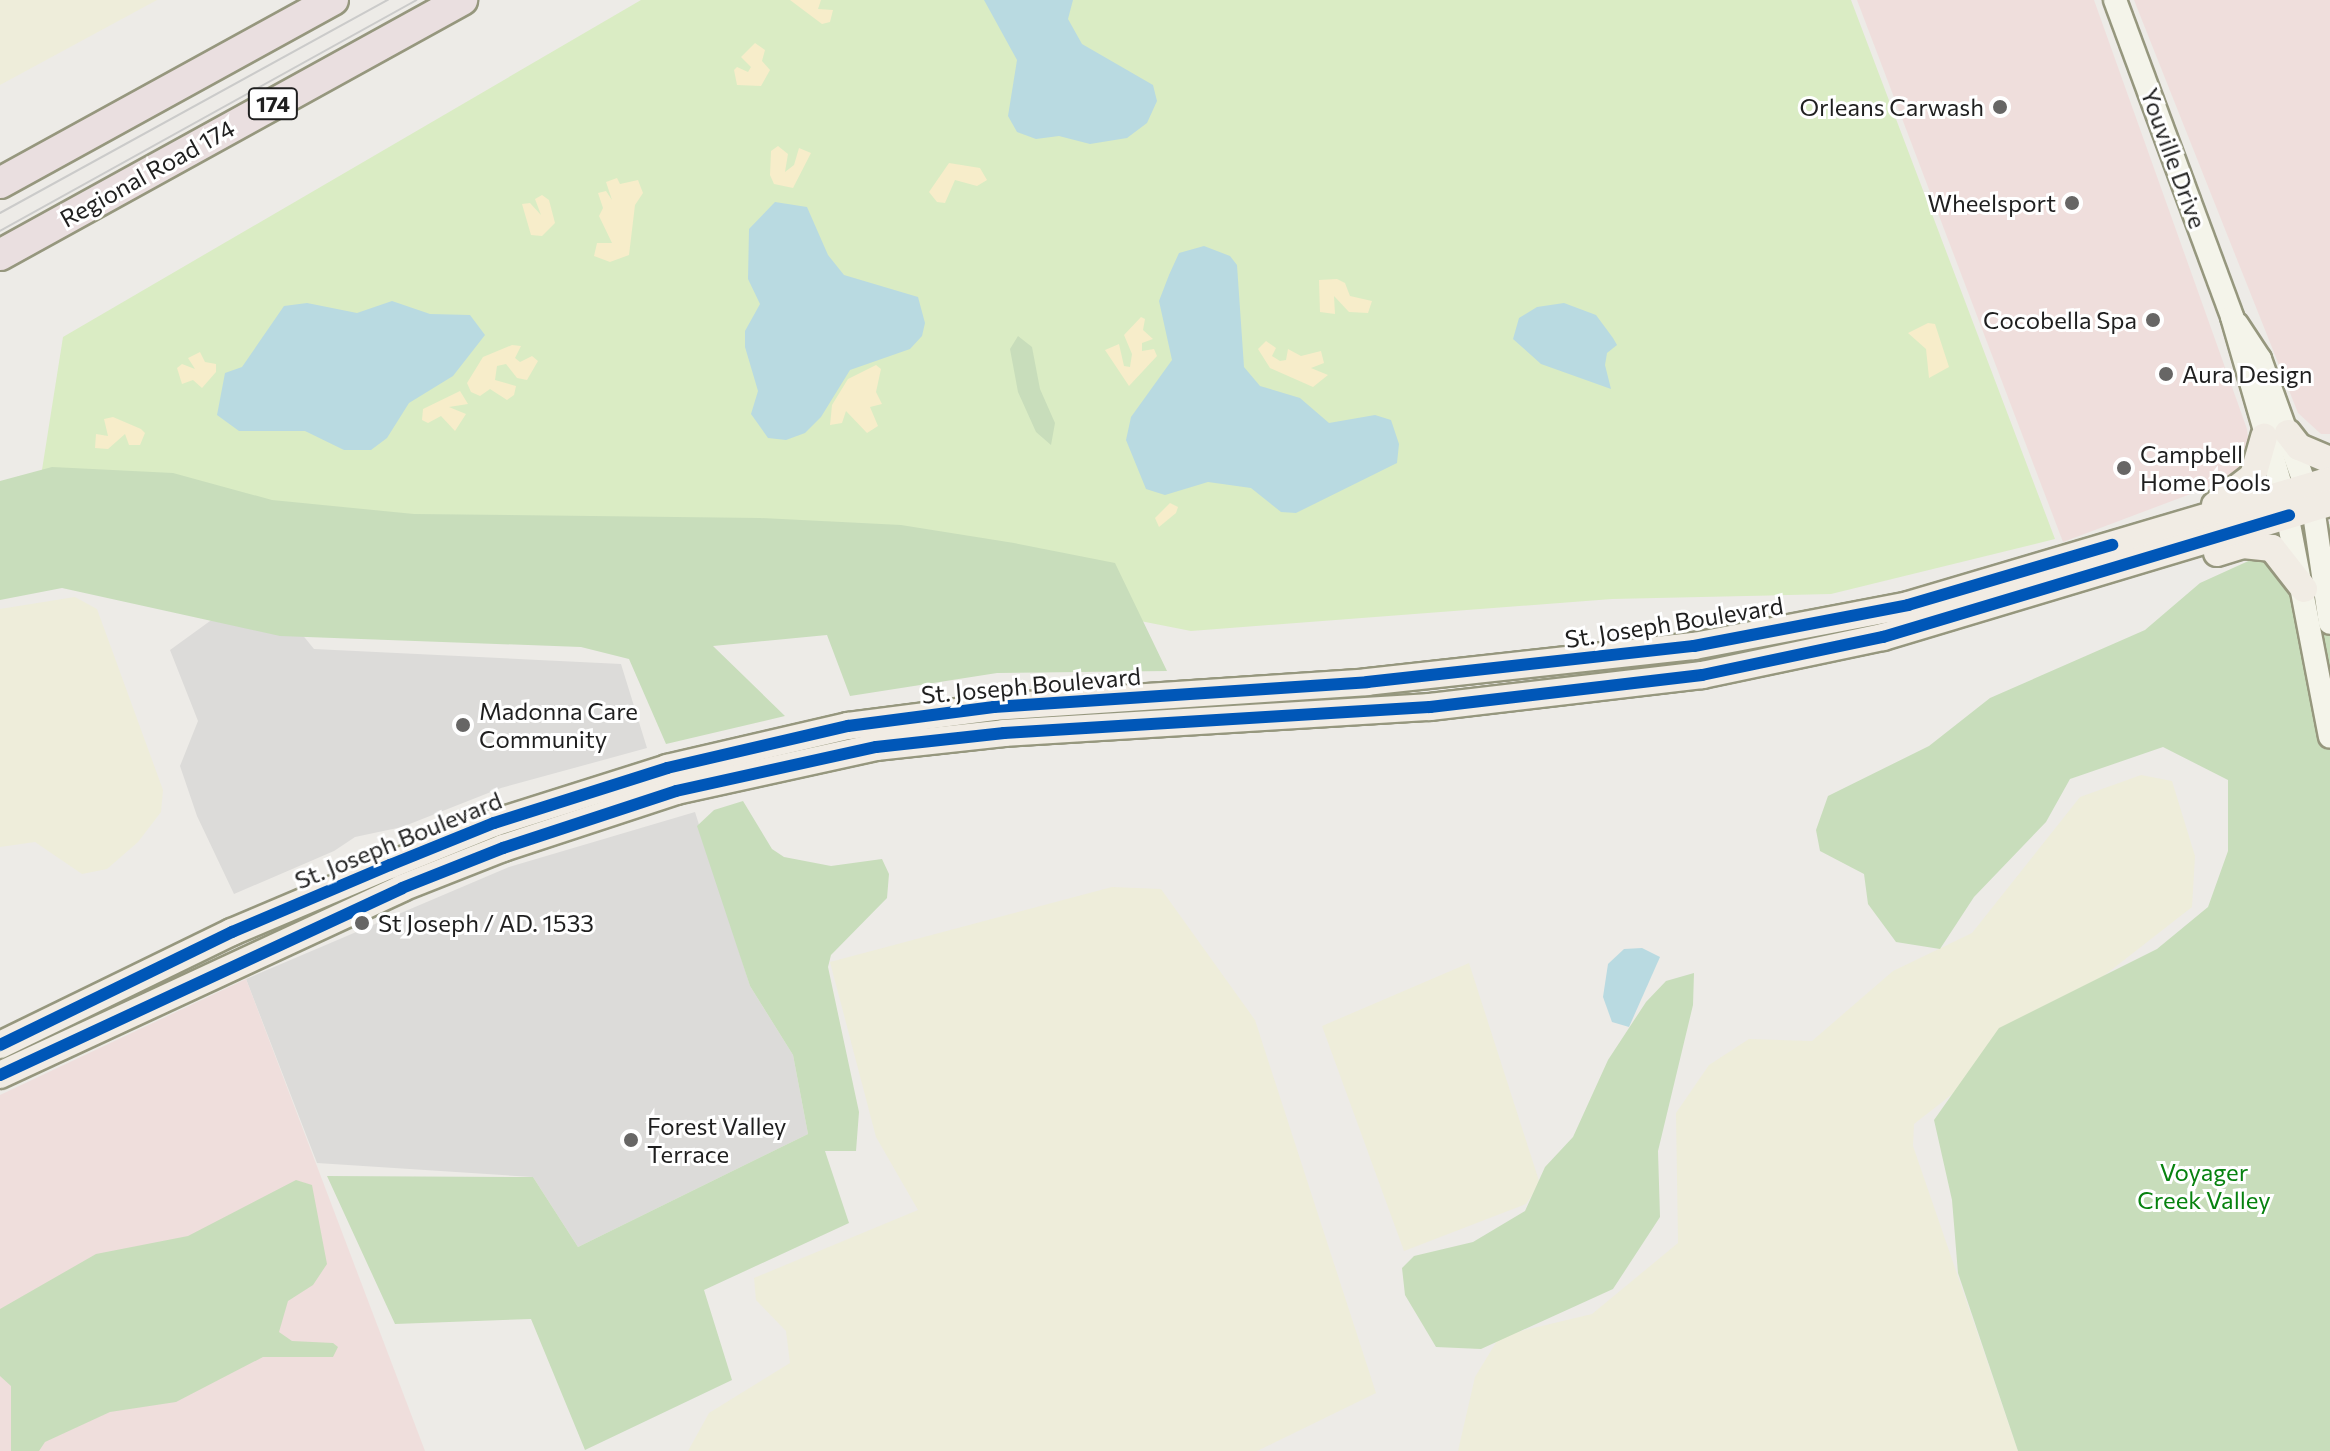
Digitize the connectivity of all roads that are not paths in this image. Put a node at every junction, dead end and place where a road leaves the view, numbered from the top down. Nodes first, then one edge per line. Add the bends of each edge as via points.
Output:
1 (333, 0) edge
2 (462, 0) edge
3 (2115, 0) edge
4 (0, 183) edge
5 (0, 255) edge
6 (2276, 435) junction
7 (2330, 460) edge
8 (2308, 497) edge
9 (2188, 523) junction
10 (2304, 589) junction
11 (2330, 623) edge
12 (1883, 637) junction
13 (2330, 737) edge
14 (396, 876) junction
15 (57, 1017) junction
16 (70, 1040) junction
17 (0, 1045) edge
18 (0, 1075) edge

1 - 4 highway, 174
2 - 5 highway, Regional Road 174 / 174
3 - 6 street, Youville Drive via 2232,317 2260,359
6 - 7 main road
6 - 8 street, Youville Drive
6 - 9 main road via 2246,484
8 - 9 main road, St. Joseph Boulevard
8 - 10 street
8 - 11 street
8 - 12 main road, St. Joseph Boulevard
9 - 14 main road, St. Joseph Boulevard via 1908,605 1694,646 1367,682 994,707 848,726 667,768 494,823
10 - 12 main road via 2279,553 2243,545 1918,639
10 - 13 street
12 - 14 main road, St. Joseph Boulevard via 1702,675 1430,707 1004,733 876,747 676,791 503,848
14 - 15 main road, St. Joseph Boulevard via 232,932
14 - 16 main road, St. Joseph Boulevard
15 - 16 main road
15 - 17 main road, St. Joseph Boulevard
16 - 18 main road, St. Joseph Boulevard

